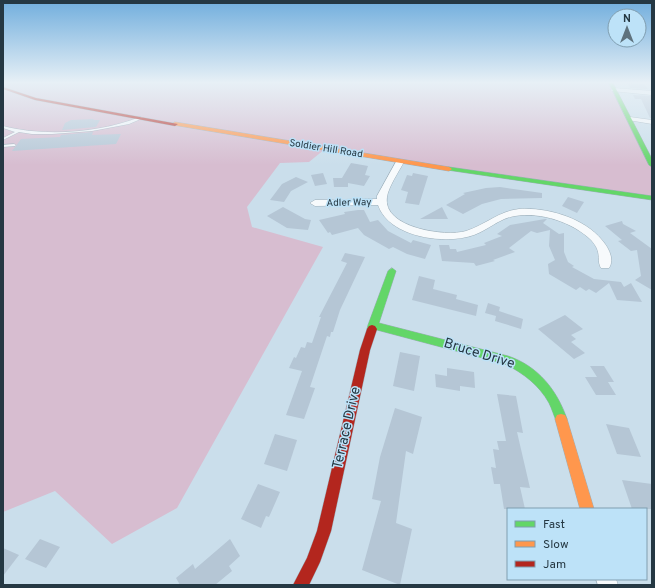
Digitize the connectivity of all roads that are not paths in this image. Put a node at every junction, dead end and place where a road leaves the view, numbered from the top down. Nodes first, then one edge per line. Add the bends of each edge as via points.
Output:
1 (96, 110) edge
2 (625, 110) edge
3 (141, 118) junction
4 (630, 119) junction
5 (652, 122) edge
6 (3, 127) edge
7 (17, 132) junction
8 (3, 139) edge
9 (3, 146) edge
10 (14, 146) dead end
11 (400, 162) junction
12 (652, 165) edge
13 (652, 198) edge
14 (382, 202) junction
15 (315, 203) dead end
16 (605, 265) dead end
17 (392, 271) dead end
18 (373, 325) junction
19 (587, 508) edge
20 (302, 585) edge

1 - 3 street, Soldier Hill Road
2 - 4 street
3 - 7 lane via 123,126 106,129
3 - 11 street, Soldier Hill Road
4 - 5 street
4 - 12 street
6 - 7 lane
7 - 8 lane
9 - 10 lane
11 - 13 street, Soldier Hill Road
11 - 14 street via 382,196
14 - 15 street, Adler Way
14 - 16 street via 388,215 404,226 438,236 475,232 496,218 513,213 532,212 555,217 576,226 595,239 605,254
17 - 18 street, Terrace Drive
18 - 19 street, Bruce Drive via 501,357 524,368 539,379 558,407
18 - 20 street, Terrace Drive via 324,531

